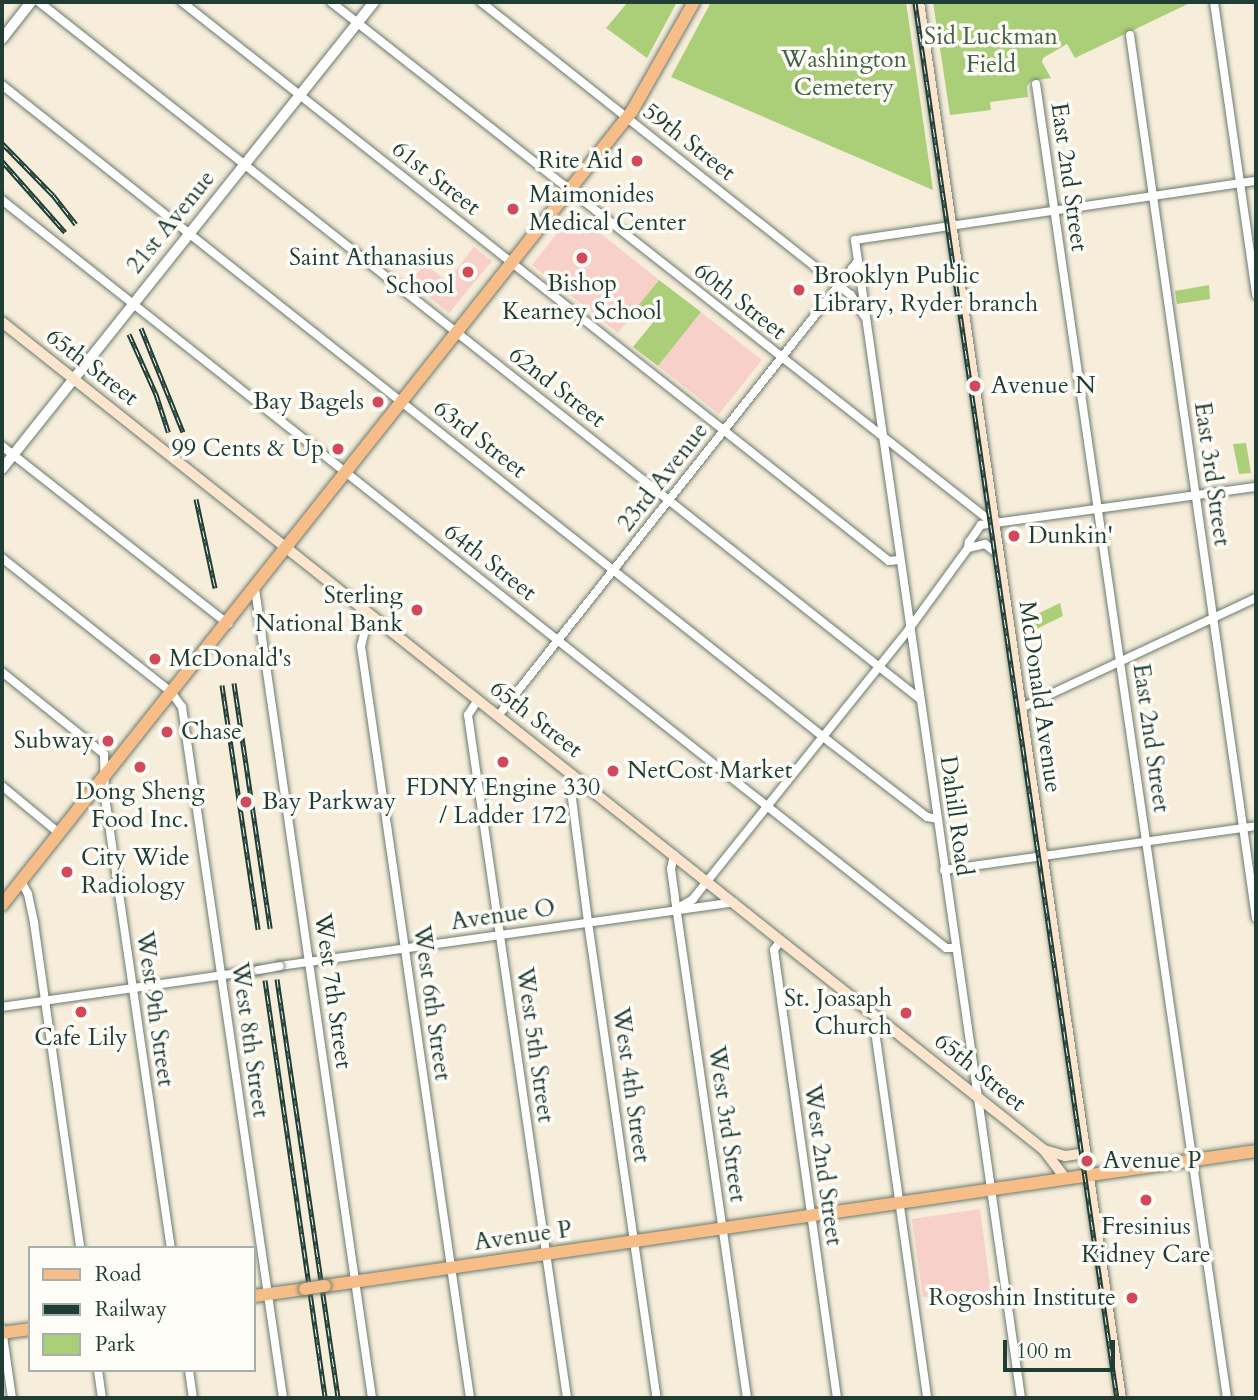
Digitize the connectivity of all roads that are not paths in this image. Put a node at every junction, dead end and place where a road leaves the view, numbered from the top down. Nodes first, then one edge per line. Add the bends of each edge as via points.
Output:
1 (31, 2) edge
2 (39, 2) edge
3 (182, 2) edge
4 (331, 2) edge
5 (374, 2) edge
6 (481, 2) edge
7 (694, 2) edge
8 (919, 2) edge
9 (1214, 2) edge
10 (357, 22) junction
11 (1130, 35) dead end
12 (2, 39) edge
13 (1036, 83) dead end
14 (2, 85) edge
15 (300, 95) junction
16 (627, 118) junction
17 (244, 165) junction
18 (1256, 181) edge
19 (1240, 184) junction
20 (569, 190) junction
21 (1152, 196) junction
22 (2, 200) edge
23 (1055, 210) junction
24 (951, 226) junction
25 (188, 233) junction
26 (512, 262) junction
27 (857, 262) junction
28 (840, 287) junction
29 (1256, 295) edge
30 (133, 304) junction
31 (866, 319) junction
32 (2, 322) edge
33 (457, 332) junction
34 (782, 359) junction
35 (73, 379) junction
36 (401, 402) junction
37 (724, 431) junction
38 (882, 438) junction
39 (2, 446) edge
40 (13, 455) junction
41 (2, 469) edge
42 (346, 472) junction
43 (1256, 487) edge
44 (1195, 496) junction
45 (668, 500) junction
46 (1098, 510) junction
47 (994, 524) junction
48 (286, 548) junction
49 (968, 548) junction
50 (998, 554) junction
51 (2, 558) edge
52 (899, 560) junction
53 (613, 570) junction
54 (255, 589) junction
55 (1256, 598) edge
56 (369, 614) junction
57 (1213, 618) junction
58 (228, 624) junction
59 (909, 629) junction
60 (558, 640) junction
61 (1120, 662) junction
62 (878, 667) junction
63 (2, 672) edge
64 (171, 692) junction
65 (920, 699) junction
66 (478, 700) junction
67 (1021, 708) junction
68 (498, 716) junction
69 (823, 737) junction
70 (105, 775) junction
71 (576, 777) junction
72 (2, 786) edge
73 (767, 807) junction
74 (936, 819) junction
75 (1256, 826) edge
76 (1243, 828) junction
77 (60, 833) junction
78 (1146, 842) junction
79 (674, 855) junction
80 (1042, 856) junction
81 (944, 870) junction
82 (21, 881) junction
83 (708, 881) junction
84 (3, 901) edge
85 (734, 902) junction
86 (676, 909) junction
87 (1256, 918) edge
88 (588, 922) junction
89 (500, 935) junction
90 (781, 940) junction
91 (404, 948) junction
92 (956, 948) junction
93 (310, 962) junction
94 (221, 975) junction
95 (133, 988) junction
96 (44, 1001) junction
97 (2, 1007) edge
98 (880, 1019) junction
99 (976, 1096) junction
100 (1044, 1150) junction
101 (1256, 1151) edge
102 (1086, 1153) junction
103 (1192, 1161) junction
104 (1089, 1175) junction
105 (1066, 1179) junction
106 (991, 1190) junction
107 (899, 1203) junction
108 (811, 1216) junction
109 (722, 1229) junction
110 (634, 1241) junction
111 (80, 1246) edge
112 (171, 1246) edge
113 (546, 1254) junction
114 (451, 1268) junction
115 (355, 1282) junction
116 (267, 1294) junction
117 (256, 1296) edge
118 (28, 1329) edge
119 (2, 1332) edge
120 (98, 1372) edge
121 (188, 1372) edge
122 (12, 1398) edge
123 (102, 1398) edge
124 (193, 1398) edge
125 (283, 1398) edge
126 (372, 1398) edge
127 (470, 1398) edge
128 (567, 1398) edge
129 (657, 1398) edge
130 (747, 1398) edge
131 (837, 1398) edge
132 (927, 1398) edge
133 (1021, 1398) edge
134 (1121, 1398) edge
135 (1227, 1398) edge

1 - 12 street
2 - 17 street, 62nd Street
3 - 15 street, 61st Street
4 - 10 street, 60th Street
5 - 10 street, 21st Avenue
6 - 16 street, 59th Street
7 - 16 main road
8 - 24 main road, McDonald Avenue
9 - 19 street
10 - 15 street, 21st Avenue
10 - 20 street, 60th Street
11 - 21 street, East 3rd Street
13 - 23 street, East 2nd Street
14 - 25 street, 63rd Street
15 - 17 street, 21st Avenue
15 - 26 street, 61st Street
16 - 20 main road
16 - 28 street, 59th Street
17 - 25 street, 21st Avenue
17 - 33 street, 62nd Street
18 - 19 street
19 - 21 street
19 - 29 street
20 - 26 main road
20 - 34 street, 60th Street
21 - 23 street
21 - 44 street, East 3rd Street
22 - 30 street, 64th Street
23 - 24 street
23 - 46 street, East 2nd Street
24 - 27 street, Dahill Road via 855,240
24 - 47 main road, McDonald Avenue
25 - 30 street, 21st Avenue
25 - 36 street, 63rd Street
26 - 33 main road
26 - 37 street, 61st Street
27 - 28 street, 23rd Avenue
27 - 31 street, Dahill Road
28 - 31 street, 59th Street via 858,302
28 - 34 street, 23rd Avenue
30 - 35 street, 21st Avenue
30 - 42 street, 64th Street
31 - 38 street, Dahill Road
32 - 35 main road, 65th Street
33 - 36 main road
33 - 45 street, 62nd Street
34 - 37 street, 23rd Avenue
34 - 38 street, 60th Street
35 - 40 street, 21st Avenue
35 - 48 main road, 65th Street
36 - 42 main road
36 - 53 street, 63rd Street
37 - 45 street, 23rd Avenue
37 - 52 street, 61st Street via 890,561
38 - 47 street, 60th Street
38 - 52 street, Dahill Road
39 - 40 street
40 - 41 street, 21st Avenue
40 - 58 street
42 - 48 main road
42 - 60 street, 64th Street
43 - 44 street
44 - 46 street
44 - 57 street, East 3rd Street
45 - 53 street, 23rd Avenue
45 - 62 street, 62nd Street
46 - 47 street
46 - 61 street, East 2nd Street
47 - 49 street via 981,525
47 - 50 main road, McDonald Avenue
48 - 54 main road
48 - 56 main road, 65th Street
49 - 50 street via 985,544
49 - 59 street
50 - 67 main road, McDonald Avenue
51 - 64 street
52 - 59 street, Dahill Road
53 - 60 street, 23rd Avenue
53 - 69 street, 63rd Street
54 - 58 main road
54 - 93 street, West 7th Street
55 - 57 street
56 - 66 main road, 65th Street
56 - 91 street, West 6th Street via 361,646
57 - 61 street
57 - 76 street, East 3rd Street
58 - 64 main road
59 - 62 street
59 - 65 street, Dahill Road
60 - 68 street, 23rd Avenue
60 - 73 street, 64th Street
61 - 67 street
61 - 78 street, East 2nd Street
62 - 65 street, 62nd Street
62 - 69 street
63 - 70 street, West 9th Street via 104,754
64 - 70 main road
64 - 94 street, West 8th Street via 182,706
65 - 74 street, Dahill Road
66 - 68 main road, 65th Street
66 - 89 street, West 5th Street via 468,715
67 - 80 main road, McDonald Avenue
68 - 71 main road, 65th Street
69 - 73 street
69 - 74 street, 63rd Street via 927,817
70 - 77 main road
70 - 95 street, West 9th Street
71 - 79 main road, 65th Street
71 - 88 street, West 4th Street via 571,791
72 - 77 street
73 - 83 street
73 - 92 street, 64th Street via 946,948
74 - 81 street, Dahill Road
75 - 76 street
76 - 78 street
76 - 87 street, East 3rd Street
77 - 82 main road
78 - 80 street
78 - 103 street, East 2nd Street
79 - 83 main road, 65th Street
79 - 86 street, West 3rd Street via 671,869
80 - 81 street
80 - 102 main road, McDonald Avenue
81 - 92 street, Dahill Road
82 - 84 main road
82 - 96 street via 30,903
83 - 85 main road, 65th Street
83 - 86 street via 693,899
85 - 86 street, Avenue O
85 - 90 main road, 65th Street
86 - 88 street, Avenue O
86 - 109 street, West 3rd Street
88 - 89 street, Avenue O
88 - 110 street, West 4th Street
89 - 91 street, Avenue O
89 - 113 street, West 5th Street
90 - 98 main road, 65th Street
90 - 108 street, West 2nd Street via 774,950
91 - 93 street, Avenue O
91 - 114 street, West 6th Street
92 - 99 street, Dahill Road
93 - 94 street, Avenue O, bridge
93 - 115 street, West 7th Street
94 - 95 street, Avenue O
94 - 116 street, West 8th Street
95 - 96 street, Avenue O
95 - 112 street, West 9th Street
96 - 97 street, Avenue O
96 - 111 street
98 - 99 main road, 65th Street
98 - 107 street via 874,1031
99 - 100 main road, 65th Street
99 - 106 street, Dahill Road
100 - 102 main road via 1065,1156
100 - 105 main road, 65th Street
101 - 103 main road, Avenue P
102 - 104 main road, McDonald Avenue
103 - 104 main road, Avenue P
103 - 135 street, East 2nd Street
104 - 105 main road, Avenue P
104 - 134 main road, McDonald Avenue
105 - 106 main road, Avenue P
106 - 107 main road, Avenue P
106 - 133 street, Dahill Road
107 - 108 main road, Avenue P
107 - 132 street
108 - 109 main road, Avenue P
108 - 131 street, West 2nd Street
109 - 110 main road, Avenue P
109 - 130 street, West 3rd Street
110 - 113 main road, Avenue P
110 - 129 street, West 4th Street
113 - 114 main road, Avenue P
113 - 128 street, West 5th Street
114 - 115 main road, Avenue P
114 - 127 street, West 6th Street
115 - 116 main road, Avenue P, bridge
115 - 126 street, West 7th Street
116 - 117 main road, Avenue P
116 - 125 street, West 8th Street
118 - 119 main road
119 - 122 street
120 - 123 street
121 - 124 street

